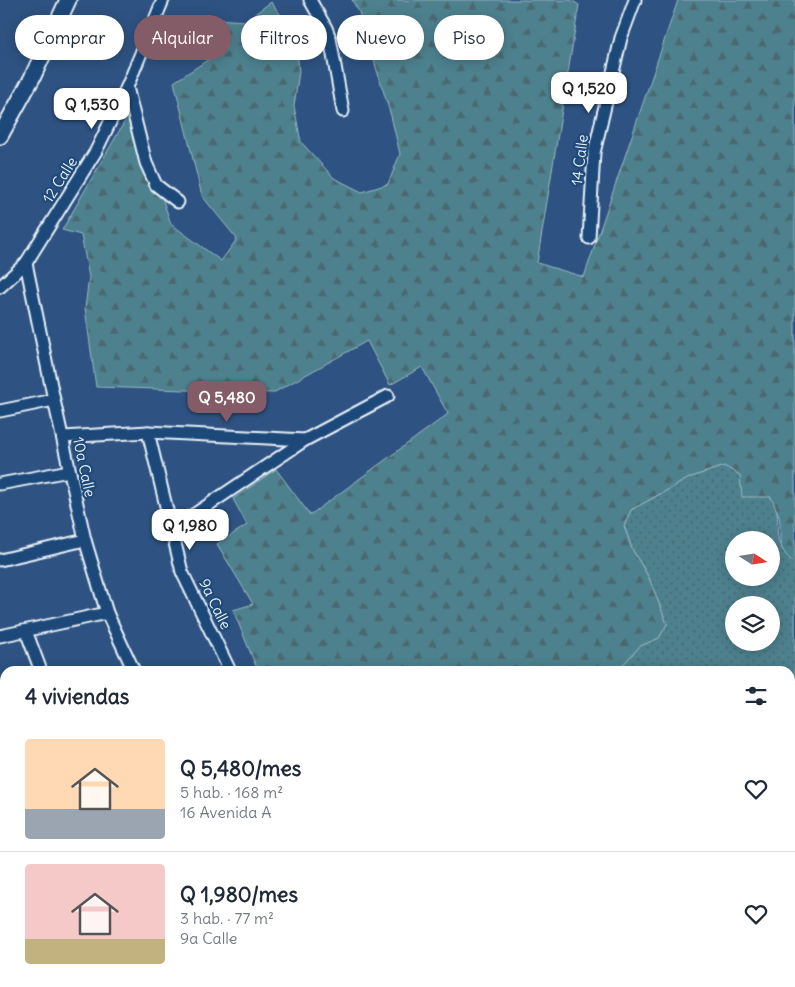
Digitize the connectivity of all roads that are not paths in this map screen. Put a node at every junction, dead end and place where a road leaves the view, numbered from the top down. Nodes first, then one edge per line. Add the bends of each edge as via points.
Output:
1 (68, 0) edge
2 (163, 0) edge
3 (310, 0) edge
4 (635, 0) edge
5 (127, 87) junction
6 (343, 111) dead end
7 (0, 136) edge
8 (178, 202) dead end
9 (589, 238) dead end
10 (26, 263) junction
11 (0, 287) edge
12 (388, 396) dead end
13 (54, 400) junction
14 (0, 411) edge
15 (148, 432) junction
16 (63, 437) junction
17 (305, 440) junction
18 (68, 471) junction
19 (0, 484) edge
20 (172, 530) junction
21 (84, 540) junction
22 (0, 560) edge
23 (107, 613) junction
24 (26, 631) junction
25 (0, 636) edge
26 (39, 666) edge
27 (132, 666) edge
28 (228, 666) edge

1 - 7 street via 32,78
2 - 5 street, 12 Calle
3 - 6 street via 330,38
4 - 9 street, 14 Calle via 621,38 594,154
5 - 8 street via 146,164 156,185
5 - 10 street, 12 Calle via 96,151
10 - 11 street, 12 Calle
10 - 13 street, 10a Calle
12 - 17 street
13 - 14 street
13 - 16 street, 10a Calle
15 - 16 street
15 - 17 street
15 - 20 street, 9a Calle
16 - 18 street, 10a Calle
17 - 20 street
18 - 19 street
18 - 21 street, 10a Calle
20 - 28 street, 9a Calle via 182,572
21 - 22 street
21 - 23 street, 10a Calle
23 - 24 street
23 - 27 street, 10a Calle
24 - 25 street
24 - 26 street

